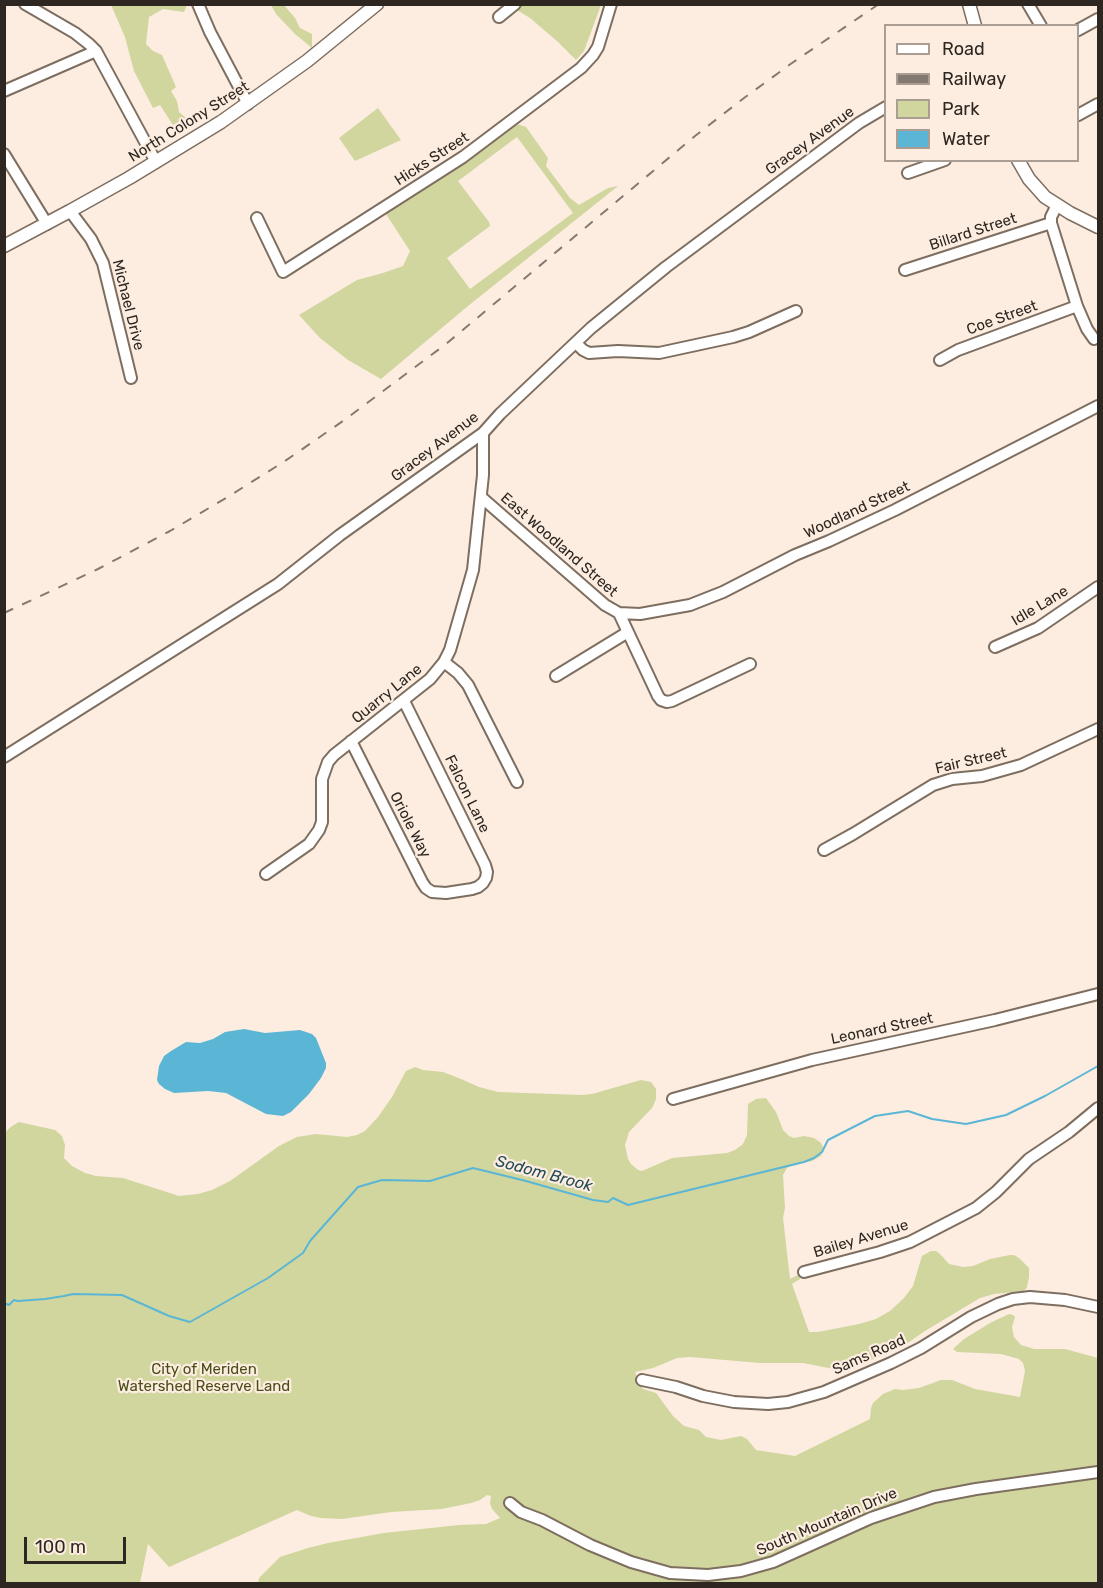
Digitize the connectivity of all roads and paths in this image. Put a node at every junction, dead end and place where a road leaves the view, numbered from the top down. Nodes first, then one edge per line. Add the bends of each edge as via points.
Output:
1 (25, 4) edge
2 (198, 4) edge
3 (377, 4) edge
4 (515, 4) edge
5 (611, 4) edge
6 (969, 4) edge
7 (1028, 4) edge
8 (499, 17) dead end
9 (1098, 19) edge
10 (974, 24) edge
11 (1040, 24) edge
12 (1079, 29) edge
13 (96, 51) junction
14 (4, 91) edge
15 (248, 104) junction
16 (1098, 104) edge
17 (884, 108) edge
18 (1079, 114) edge
19 (4, 154) edge
20 (156, 162) junction
21 (939, 162) edge
22 (1019, 162) edge
23 (908, 173) dead end
24 (1057, 205) junction
25 (70, 212) junction
26 (257, 218) dead end
27 (1051, 223) junction
28 (47, 224) junction
29 (1098, 227) edge
30 (4, 246) edge
31 (905, 270) dead end
32 (1077, 306) junction
33 (796, 311) dead end
34 (1094, 339) dead end
35 (576, 343) junction
36 (940, 360) dead end
37 (131, 378) dead end
38 (1098, 406) edge
39 (483, 433) junction
40 (481, 497) junction
41 (1098, 587) edge
42 (619, 613) junction
43 (628, 632) junction
44 (995, 647) dead end
45 (444, 662) junction
46 (750, 663) dead end
47 (556, 676) dead end
48 (404, 701) junction
49 (1098, 729) edge
50 (351, 741) junction
51 (4, 757) edge
52 (517, 782) dead end
53 (824, 850) dead end
54 (266, 874) dead end
55 (463, 890) joint
56 (1098, 994) edge
57 (673, 1099) dead end
58 (1098, 1108) edge
59 (804, 1272) dead end
60 (1098, 1307) edge
61 (642, 1380) dead end
62 (1098, 1472) edge
63 (510, 1503) dead end

1 - 13 street via 75,33
2 - 15 street
3 - 15 main road, North Colony Street
4 - 8 street
5 - 26 street, Hicks Street via 598,47 581,68 463,157 283,272
6 - 10 main road
7 - 11 street
9 - 12 street
13 - 14 street
13 - 20 street
15 - 20 main road, North Colony Street
16 - 18 street
17 - 35 street, Gracey Avenue via 666,267
19 - 28 street
20 - 25 main road, North Colony Street
21 - 23 street
22 - 24 main road via 1029,180
24 - 27 street
24 - 29 main road
25 - 28 main road, North Colony Street
25 - 37 street, Michael Drive via 103,263
27 - 31 street, Billard Street
27 - 32 street
28 - 30 main road, North Colony Street
32 - 34 street
32 - 36 street, Coe Street
33 - 35 street via 733,337 659,353 589,353
35 - 39 street, Gracey Avenue
38 - 42 street, Woodland Street via 895,510 705,600 640,614
39 - 40 street, Quarry Lane
39 - 51 street, Gracey Avenue via 278,584
40 - 42 street, East Woodland Street via 605,606
40 - 45 street, Quarry Lane via 471,580
41 - 44 street, Idle Lane via 1038,628
42 - 43 street
43 - 46 street via 658,696 666,702
43 - 47 street
45 - 48 street, Quarry Lane
45 - 52 street via 468,685
48 - 50 street, Quarry Lane
48 - 55 street, Falcon Lane via 486,865 483,883
49 - 53 street, Fair Street via 1021,765 933,785
50 - 54 street, Quarry Lane via 324,770 321,822 315,837
50 - 55 street, Oriole Way via 426,888 438,893
56 - 57 street, Leonard Street via 812,1060
58 - 59 street, Bailey Avenue via 1029,1159 976,1208 903,1245
60 - 61 street, Sams Road via 1065,1300 1013,1299 978,1313 891,1363 824,1392 788,1401 734,1402
62 - 63 street, South Mountain Drive via 934,1497 871,1518 773,1562 708,1575 670,1572 631,1562 521,1512

